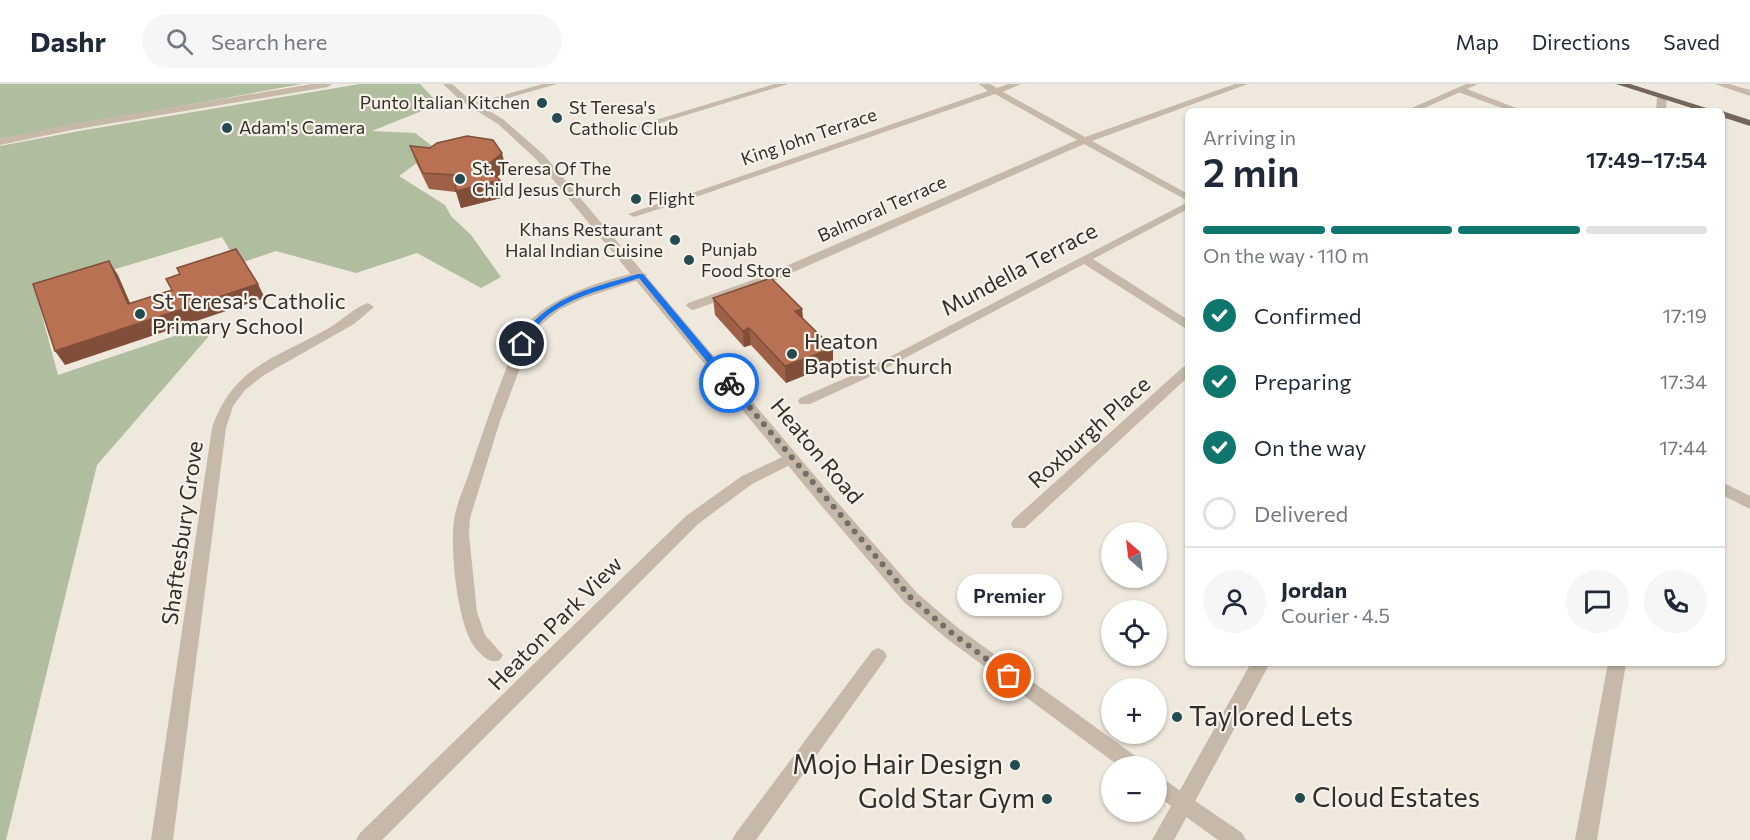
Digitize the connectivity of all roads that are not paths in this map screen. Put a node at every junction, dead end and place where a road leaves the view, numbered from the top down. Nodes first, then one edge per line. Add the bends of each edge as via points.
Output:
1 (328, 84) edge
2 (447, 84) edge
3 (553, 84) edge
4 (784, 84) edge
5 (983, 84) edge
6 (1017, 84) edge
7 (1244, 84) edge
8 (1474, 84) edge
9 (1620, 84) edge
10 (1719, 84) edge
11 (1461, 90) junction
12 (995, 91) junction
13 (1750, 93) edge
14 (1662, 97) junction
15 (473, 105) junction
16 (1417, 108) edge
17 (1511, 108) edge
18 (1661, 108) edge
19 (1700, 108) edge
20 (1725, 115) edge
21 (1750, 123) edge
22 (618, 133) dead end
23 (1085, 140) junction
24 (0, 142) edge
25 (1185, 196) edge
26 (1185, 207) edge
27 (634, 214) dead end
28 (1084, 259) junction
29 (641, 275) junction
30 (692, 306) dead end
31 (368, 307) dead end
32 (1185, 324) edge
33 (1185, 373) edge
34 (805, 401) dead end
35 (791, 458) junction
36 (1725, 490) edge
37 (1750, 503) edge
38 (1019, 524) dead end
39 (494, 655) dead end
40 (878, 656) dead end
41 (1259, 666) edge
42 (1616, 666) edge
43 (1120, 756) edge
44 (1167, 790) edge
45 (1183, 801) junction
46 (162, 840) edge
47 (367, 840) edge
48 (743, 840) edge
49 (1163, 840) edge
50 (1235, 840) edge
51 (1586, 840) edge

1 - 24 street
2 - 15 street, Heaton Road
3 - 15 street
4 - 22 street
5 - 12 street
6 - 12 street, King John Terrace
7 - 23 street, Balmoral Terrace
8 - 11 street
9 - 14 main road
10 - 13 street
11 - 16 street
11 - 17 street
12 - 23 street
12 - 27 street, King John Terrace
14 - 18 street
14 - 19 main road
15 - 29 street, Heaton Road via 501,122 540,157
20 - 21 main road
23 - 25 street
23 - 30 street, Balmoral Terrace via 767,279
26 - 28 street, Mundella Terrace
28 - 32 street
28 - 34 street, Mundella Terrace
29 - 35 street, Heaton Road
29 - 39 street via 555,307 531,327 522,344 462,518 468,612 477,639
31 - 46 street, Shaftesbury Grove via 343,326 258,373 237,389 224,408
33 - 38 street, Roxburgh Place
35 - 43 street, Heaton Road via 926,613
35 - 47 street, Heaton Park View via 747,480 692,520
36 - 37 street
40 - 48 street
41 - 45 street
42 - 51 street
44 - 45 street
45 - 49 street
45 - 50 street

